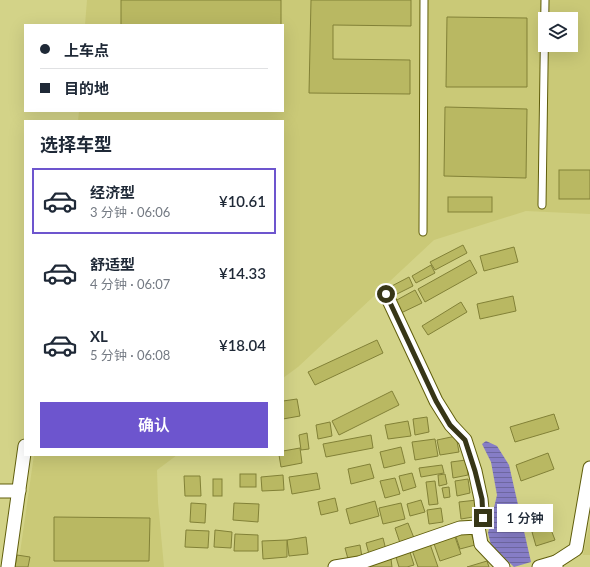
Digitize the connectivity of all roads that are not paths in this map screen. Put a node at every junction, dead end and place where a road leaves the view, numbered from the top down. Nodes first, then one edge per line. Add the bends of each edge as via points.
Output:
1 (424, 0) edge
2 (545, 0) edge
3 (542, 205) dead end
4 (424, 232) dead end
5 (386, 294) dead end
6 (24, 454) edge
7 (590, 468) edge
8 (0, 491) edge
9 (19, 491) junction
10 (478, 527) junction
11 (556, 565) edge
12 (8, 567) edge
13 (335, 567) edge
14 (503, 567) edge
15 (538, 567) edge

1 - 4 lane
2 - 3 lane
5 - 10 street via 436,401 450,425 465,440 482,499 483,518
6 - 9 street
7 - 11 street via 576,549
8 - 9 street
9 - 12 street
10 - 13 street via 460,528 359,563
10 - 14 street via 481,544
11 - 15 street

